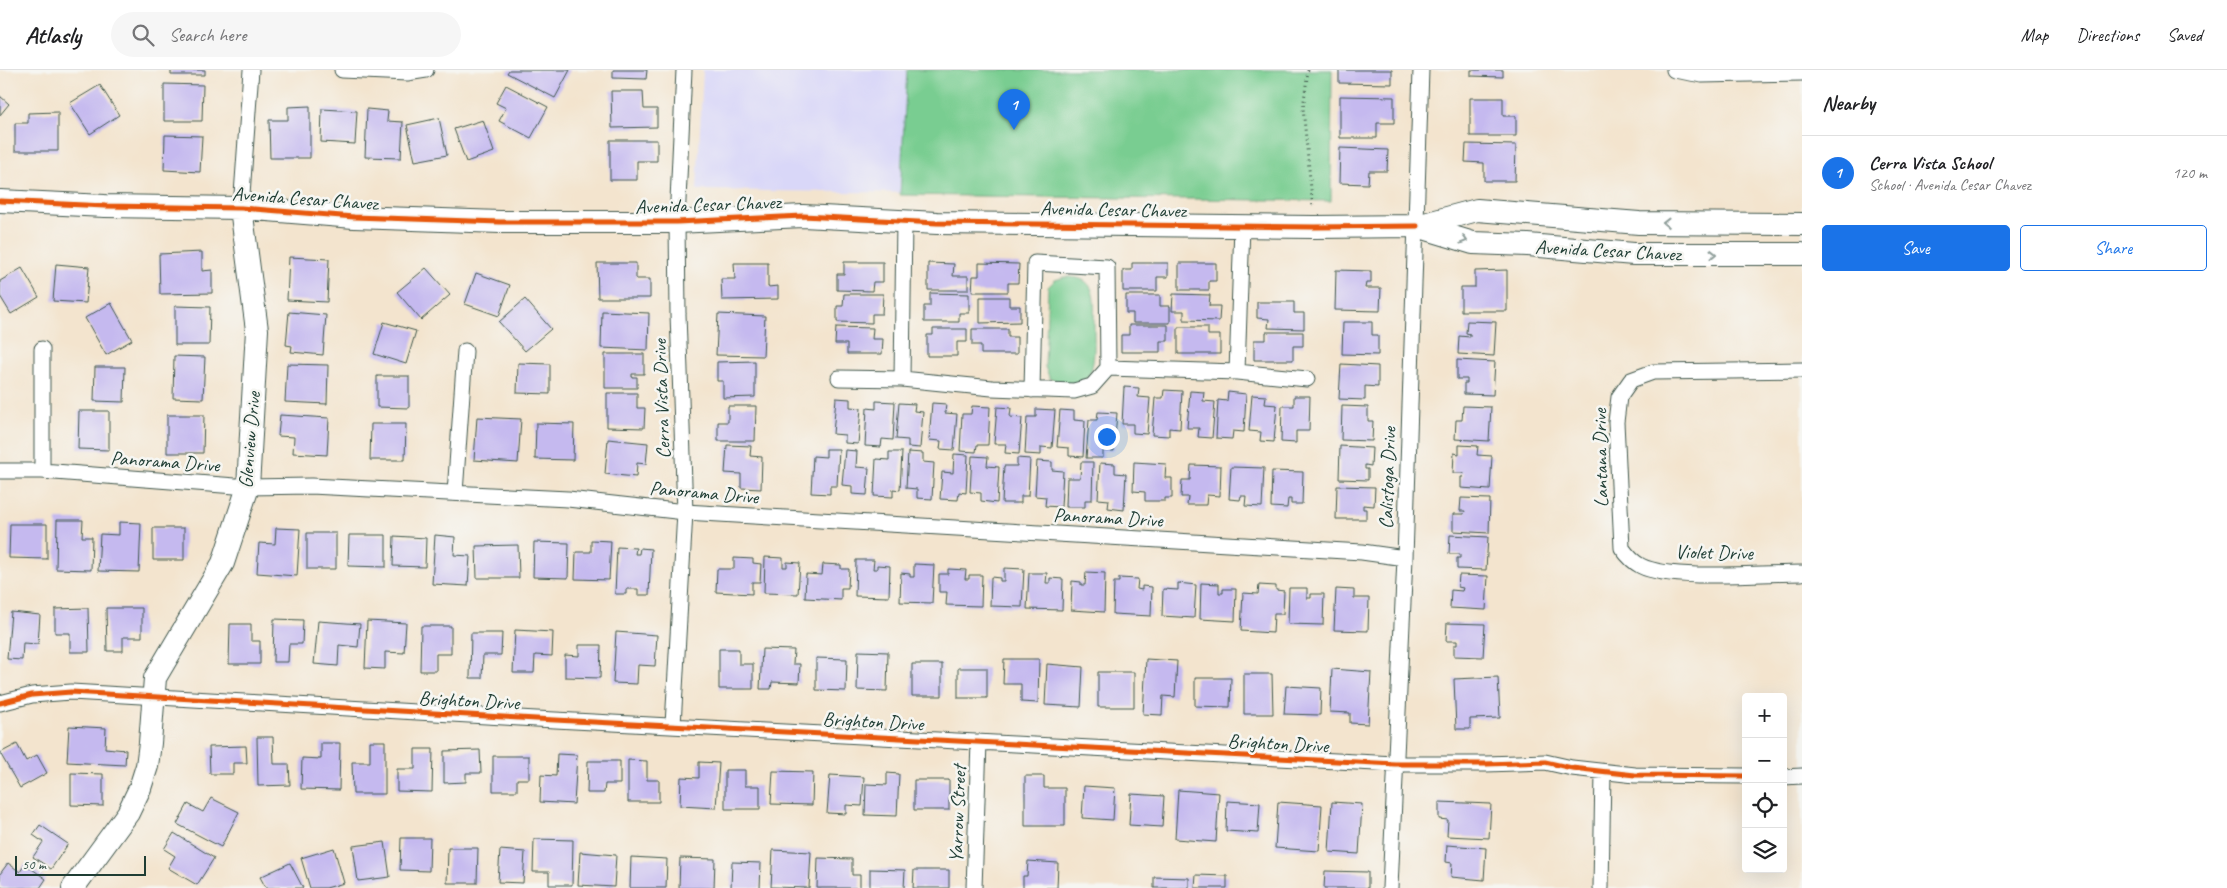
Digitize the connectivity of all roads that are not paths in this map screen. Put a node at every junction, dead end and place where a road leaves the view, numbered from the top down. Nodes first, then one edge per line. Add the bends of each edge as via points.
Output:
1 (251, 70) edge
2 (342, 70) edge
3 (426, 70) edge
4 (684, 70) edge
5 (1421, 70) edge
6 (1674, 70) edge
7 (1802, 73) edge
8 (0, 201) edge
9 (241, 208) junction
10 (904, 221) junction
11 (678, 222) junction
12 (1802, 224) edge
13 (1242, 226) junction
14 (1417, 226) junction
15 (1802, 254) edge
16 (42, 349) dead end
17 (465, 351) dead end
18 (1108, 368) junction
19 (1802, 370) edge
20 (1237, 372) junction
21 (839, 378) dead end
22 (1306, 378) dead end
23 (902, 379) junction
24 (1032, 390) junction
25 (0, 471) edge
26 (42, 472) junction
27 (248, 488) junction
28 (455, 493) junction
29 (685, 512) junction
30 (1405, 558) junction
31 (1630, 558) joint
32 (1802, 573) edge
33 (152, 698) junction
34 (0, 703) edge
35 (672, 726) junction
36 (979, 742) junction
37 (1395, 764) junction
38 (1603, 772) junction
39 (1742, 776) edge
40 (1802, 776) edge
41 (1787, 777) edge
42 (73, 888) edge
43 (974, 888) edge
44 (1390, 888) edge
45 (1601, 888) edge

1 - 9 street, Glenview Drive
2 - 3 street via 407,73
4 - 11 street, Cerra Vista Drive
5 - 14 street, Calistoga Drive
6 - 7 street via 1702,74
8 - 9 street, Avenida Cesar Chavez
9 - 11 street, Avenida Cesar Chavez via 374,218
9 - 27 street, Glenview Drive via 256,330
10 - 11 street, Avenida Cesar Chavez via 803,216
10 - 13 street, Avenida Cesar Chavez
10 - 23 street
11 - 29 street, Cerra Vista Drive
12 -> 14 street, Avenida Cesar Chavez via 1639,223 1477,210
13 - 14 street, Avenida Cesar Chavez
13 - 20 street
14 -> 15 street, Avenida Cesar Chavez via 1473,243 1634,254
14 - 30 street, Calistoga Drive
16 - 26 street
17 - 28 street
18 - 20 street
18 - 24 street via 1092,386 1074,391
18 - 24 street via 1107,267 1035,263
19 - 31 street, Lantana Drive via 1653,372 1631,380 1619,397 1616,422 1622,548
20 - 22 street
21 - 23 street
23 - 24 street
25 - 26 street, Panorama Drive
26 - 27 street, Panorama Drive
27 - 28 street, Panorama Drive via 311,486
27 - 33 street, Glenview Drive via 223,563 155,678
28 - 29 street, Panorama Drive via 568,499
29 - 30 street, Panorama Drive via 1362,552
29 - 35 street, Cerra Vista Drive
30 - 37 street, Calistoga Drive
31 - 32 street, Violet Drive via 1642,566 1675,574
33 - 34 street, Brighton Drive via 71,692 32,695
33 - 35 street, Brighton Drive
33 - 42 street, Glenview Drive via 147,766 140,788 128,813
35 - 36 street, Brighton Drive
36 - 37 street, Brighton Drive
36 - 43 street, Yarrow Street
37 - 38 street, Brighton Drive via 1545,762
37 - 44 street, Calistoga Drive
38 - 39 street, Brighton Drive
38 - 45 street
40 - 41 street

